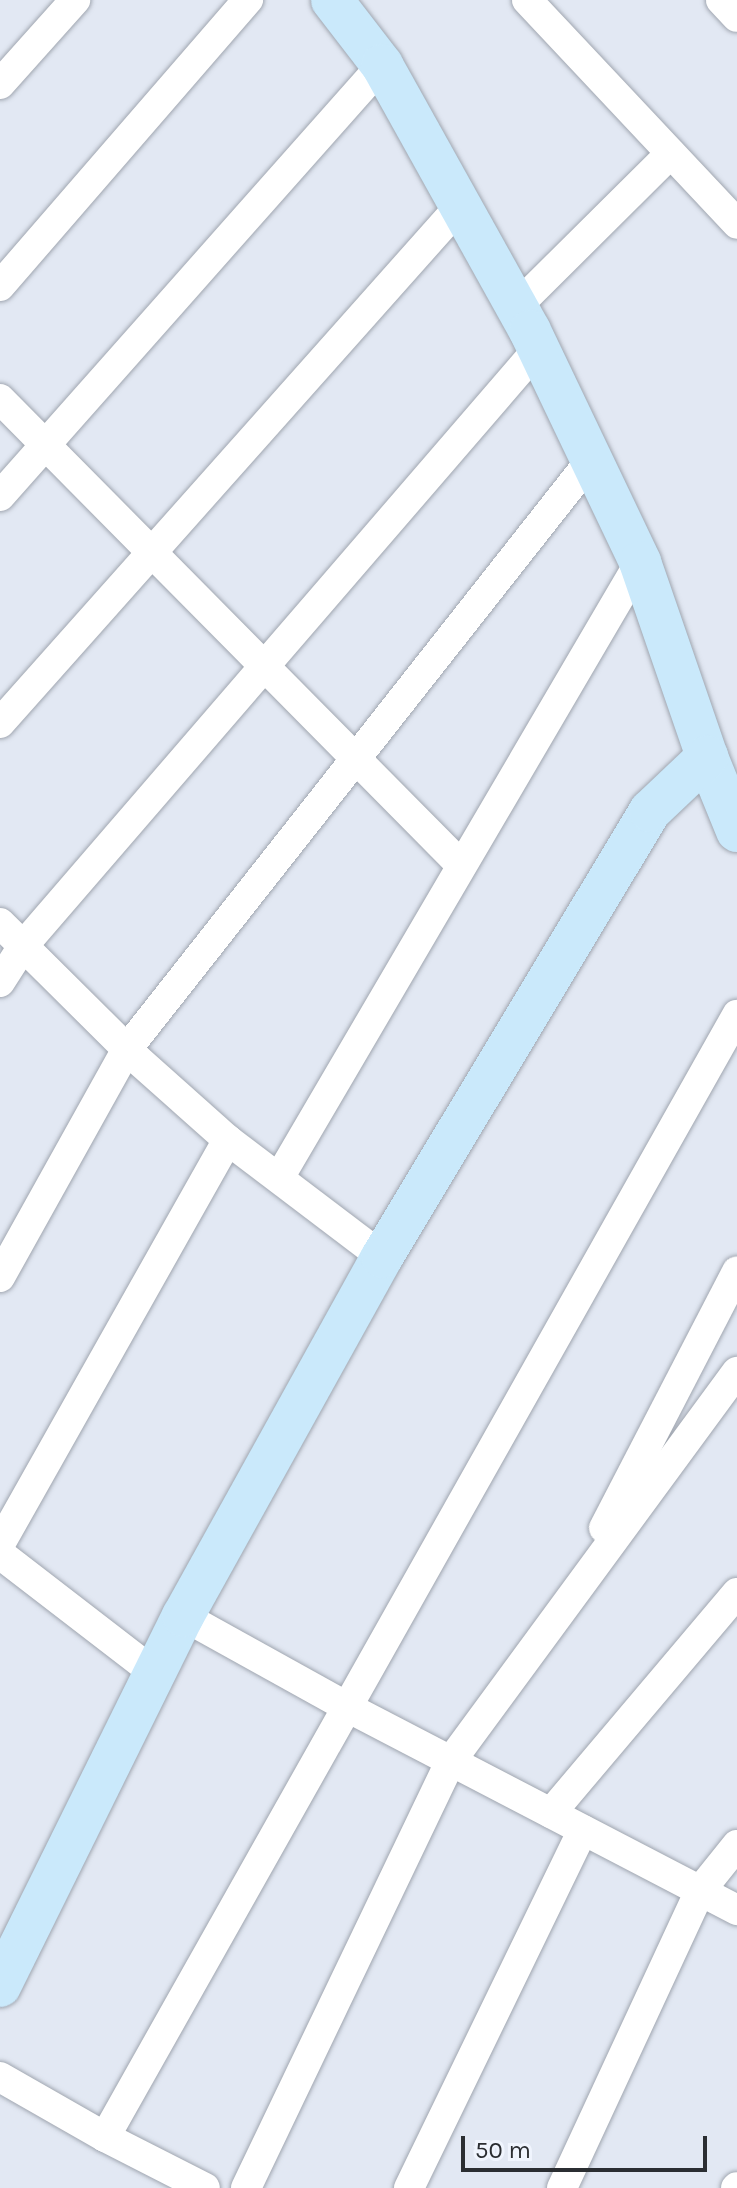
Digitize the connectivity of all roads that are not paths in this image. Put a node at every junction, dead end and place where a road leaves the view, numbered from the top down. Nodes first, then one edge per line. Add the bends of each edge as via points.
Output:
1 (75, 0) edge
2 (248, 0) edge
3 (527, 0) edge
4 (721, 0) edge
5 (345, 5) edge
6 (737, 17) edge
7 (382, 65) junction
8 (0, 84) edge
9 (671, 153) junction
10 (460, 206) junction
11 (737, 224) edge
12 (0, 286) edge
13 (516, 307) junction
14 (538, 349) junction
15 (0, 399) edge
16 (44, 443) junction
17 (591, 460) junction
18 (0, 496) edge
19 (151, 552) junction
20 (640, 562) junction
21 (265, 666) junction
22 (0, 723) edge
23 (707, 757) junction
24 (356, 759) junction
25 (737, 831) edge
26 (461, 865) junction
27 (0, 923) edge
28 (23, 946) junction
29 (0, 982) edge
30 (737, 1015) edge
31 (127, 1049) junction
32 (228, 1140) junction
33 (279, 1178) junction
34 (382, 1257) junction
35 (737, 1271) edge
36 (0, 1277) edge
37 (737, 1372) edge
38 (0, 1544) edge
39 (0, 1554) edge
40 (737, 1593) edge
41 (558, 1615) junction
42 (183, 1616) junction
43 (157, 1675) junction
44 (347, 1707) junction
45 (451, 1761) junction
46 (551, 1813) junction
47 (583, 1830) junction
48 (737, 1845) edge
49 (700, 1891) junction
50 (737, 1910) edge
51 (0, 1986) edge
52 (0, 2077) edge
53 (105, 2137) junction
54 (205, 2188) edge
55 (246, 2188) edge
56 (409, 2188) edge
57 (562, 2188) edge

1 - 8 street
2 - 12 street
3 - 9 street
4 - 6 street
5 - 7 street
7 - 10 street
7 - 16 street
9 - 11 street
9 - 13 street
10 - 13 street
10 - 19 street
13 - 14 street
14 - 17 street
14 - 21 street
15 - 16 street
16 - 18 street
16 - 19 street
17 - 20 street
17 - 24 street
19 - 21 street
19 - 22 street
20 - 23 street
20 - 26 street
21 - 24 street
21 - 28 street
23 - 25 street
23 - 34 street via 650,811
24 - 26 street
24 - 31 street
26 - 33 street
27 - 28 street
28 - 29 street
28 - 31 street
30 - 44 street
31 - 32 street
31 - 36 street
32 - 33 street
32 - 38 street
33 - 34 street
34 - 42 street
35 - 41 street
37 - 41 street
39 - 43 street
40 - 46 street
41 - 45 street
42 - 43 street
42 - 44 street
43 - 51 street
44 - 45 street
44 - 53 street
45 - 46 street
45 - 55 street
46 - 47 street
47 - 49 street
47 - 56 street
48 - 49 street
49 - 50 street
49 - 57 street
52 - 53 street
53 - 54 street

